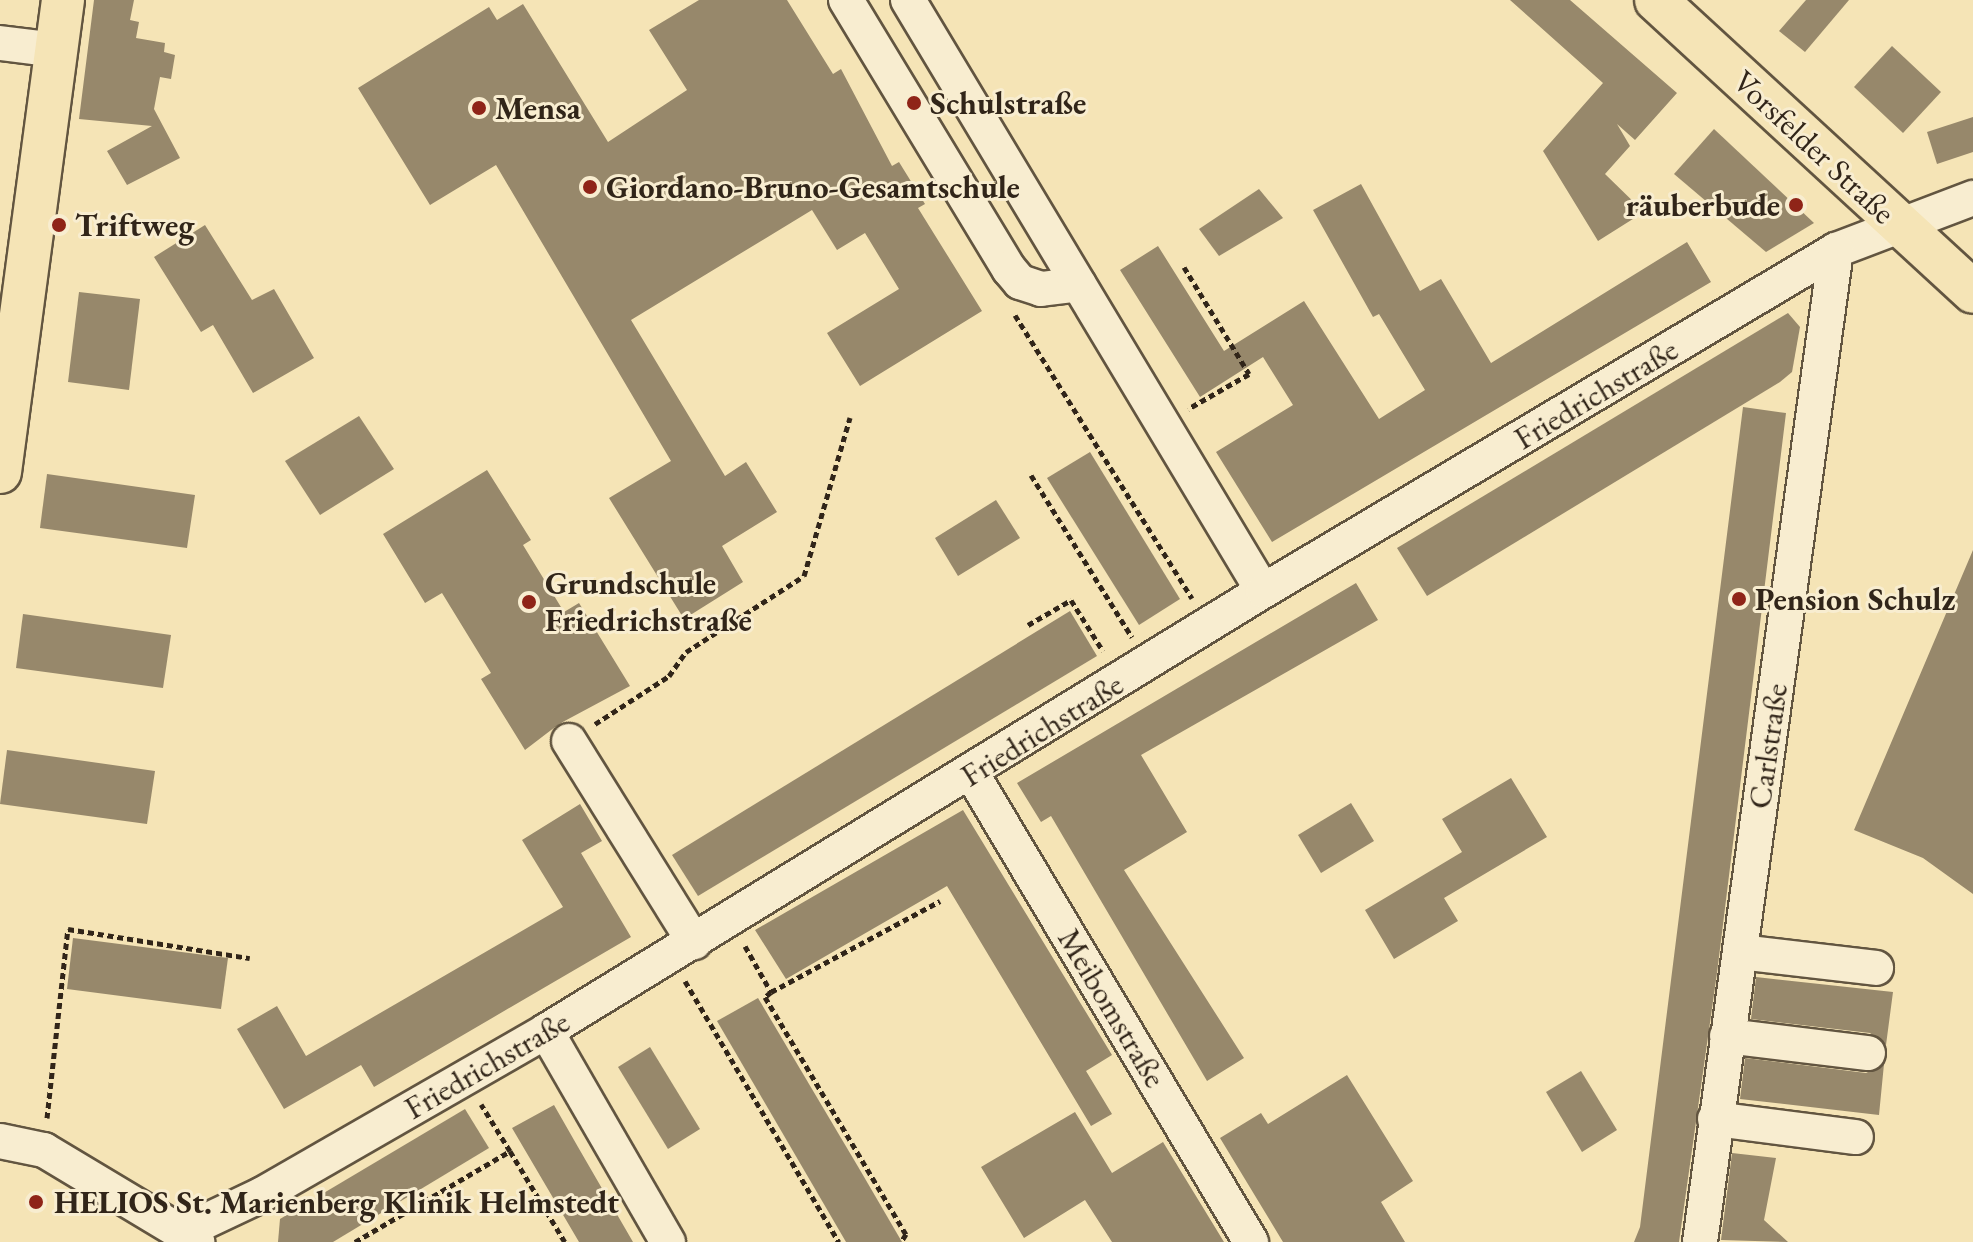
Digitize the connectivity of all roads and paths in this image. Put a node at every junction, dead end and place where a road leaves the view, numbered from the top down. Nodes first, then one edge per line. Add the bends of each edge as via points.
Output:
1 (63, 0) edge
2 (846, 0) edge
3 (908, 0) edge
4 (1656, 0) edge
5 (0, 43) edge
6 (56, 50) junction
7 (1973, 198) edge
8 (1900, 226) junction
9 (1836, 250) junction
10 (1184, 267) dead end
11 (1079, 284) junction
12 (1973, 292) edge
13 (9, 343) edge
14 (850, 418) dead end
15 (1165, 423) junction
16 (0, 472) edge
17 (1031, 475) dead end
18 (1263, 591) junction
19 (1028, 625) dead end
20 (1135, 672) junction
21 (569, 741) joint
22 (972, 774) junction
23 (940, 901) dead end
24 (731, 920) junction
25 (682, 949) junction
26 (1740, 952) junction
27 (250, 958) dead end
28 (1876, 968) dead end
29 (771, 992) junction
30 (546, 1031) junction
31 (1727, 1036) junction
32 (1868, 1053) dead end
33 (466, 1077) junction
34 (1715, 1119) junction
35 (1856, 1137) dead end
36 (0, 1141) edge
37 (44, 1150) junction
38 (510, 1151) junction
39 (185, 1239) edge
40 (355, 1242) edge
41 (565, 1242) edge
42 (668, 1242) edge
43 (839, 1242) edge
44 (901, 1242) edge
45 (1251, 1242) edge
46 (1700, 1242) edge

1 - 6 main road
2 - 11 street via 1009,269 1020,282 1041,289
3 - 11 street
4 - 8 main road, Vorsfelder Straße
5 - 6 street
6 - 13 main road
7 - 8 street, Friedrichstraße
8 - 9 street, Friedrichstraße
8 - 12 main road, Vorsfelder Straße
9 - 18 street, Friedrichstraße
9 - 26 street, Carlstraße
10 - 15 path via 1249,374
11 - 15 street
13 - 16 main road
14 - 21 path via 804,576 686,652 669,676
15 - 18 street
17 - 20 path
18 - 20 street, Friedrichstraße
19 - 20 path via 1071,600
20 - 22 street, Friedrichstraße
21 - 25 street
22 - 24 street, Friedrichstraße
22 - 45 street, Meibomstraße
23 - 29 path
24 - 25 street, Friedrichstraße
24 - 29 path
25 - 30 street, Friedrichstraße
25 - 43 path
26 - 28 street
26 - 31 street, Carlstraße
27 - 37 path via 68,929
29 - 44 path via 765,997 906,1234
30 - 33 street, Friedrichstraße
30 - 42 street
31 - 32 street
31 - 34 street, Carlstraße
33 - 38 path
33 - 39 street, Friedrichstraße
34 - 35 street
34 - 46 street, Carlstraße
36 - 37 street
37 - 39 street
38 - 40 path
38 - 41 path

